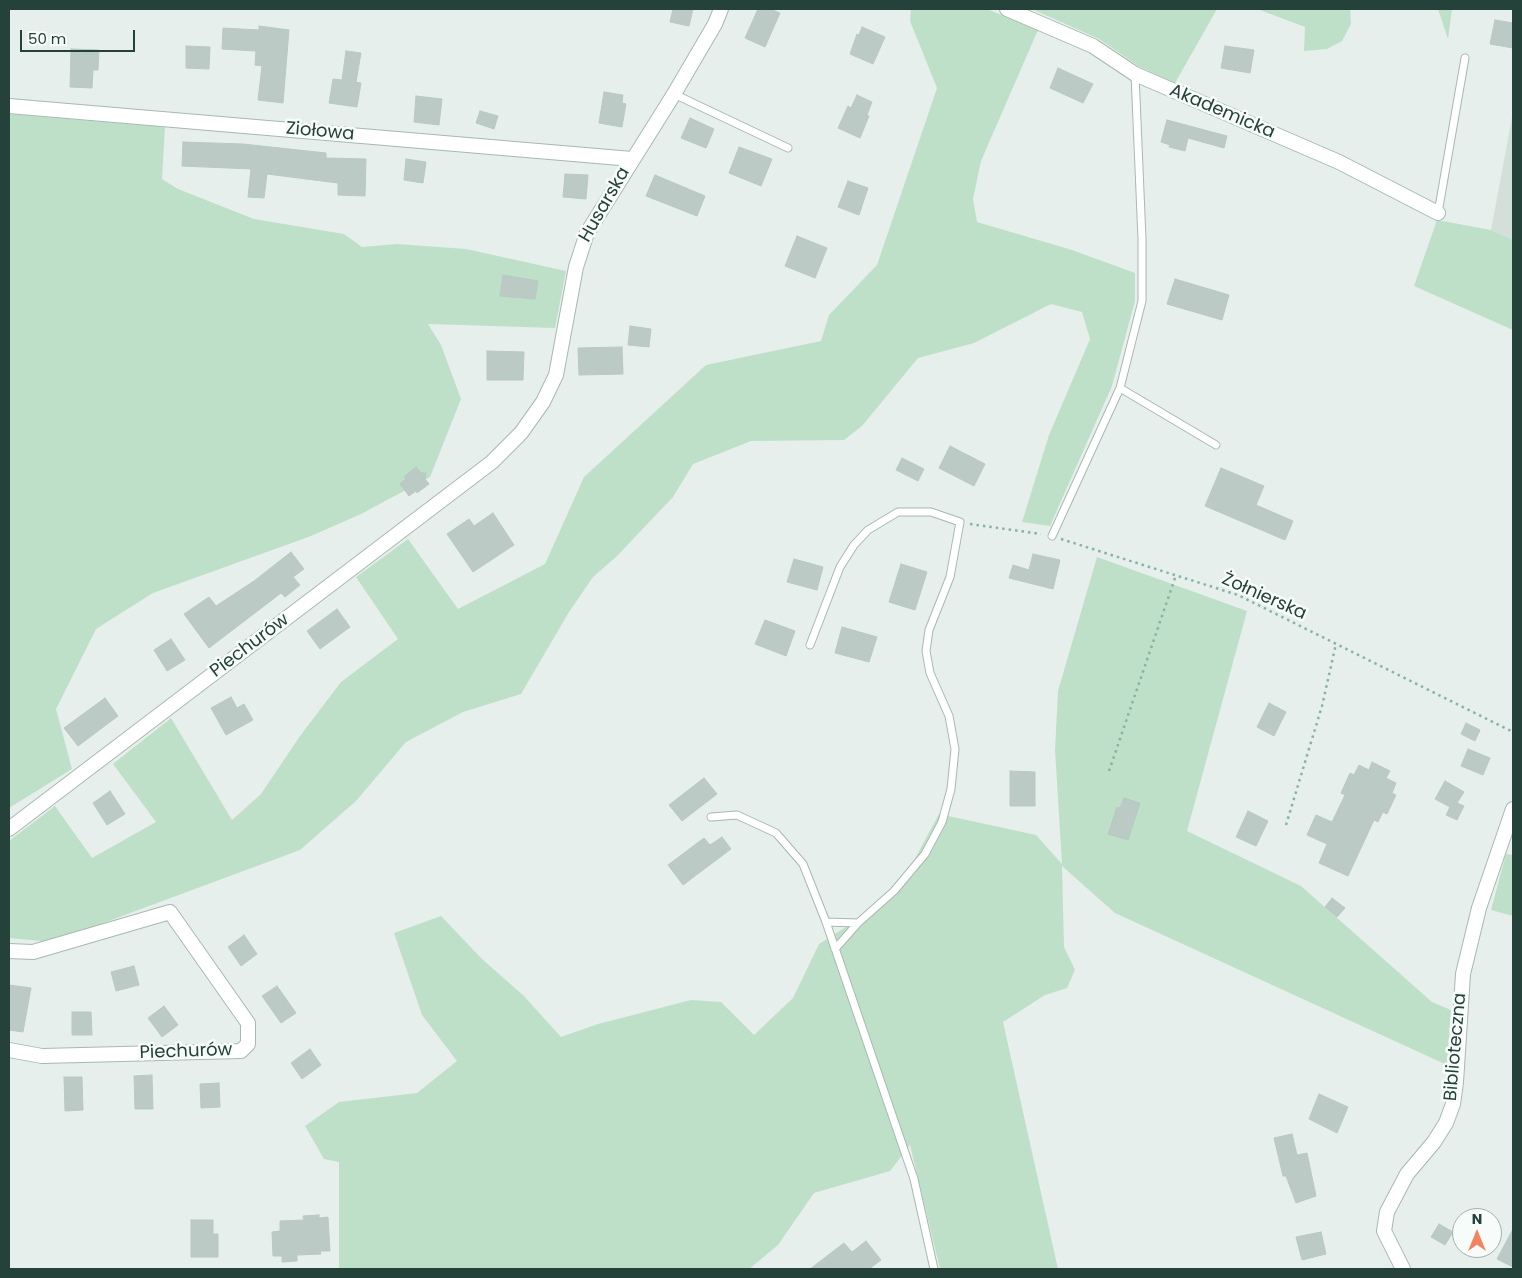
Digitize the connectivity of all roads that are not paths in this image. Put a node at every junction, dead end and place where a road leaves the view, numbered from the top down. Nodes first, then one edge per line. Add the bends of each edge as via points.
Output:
1 (721, 9) edge
2 (1008, 9) edge
3 (1465, 58) dead end
4 (1135, 74) junction
5 (674, 94) junction
6 (9, 106) edge
7 (788, 148) dead end
8 (632, 159) junction
9 (1438, 213) joint
10 (1120, 388) junction
11 (1216, 445) dead end
12 (492, 462) joint
13 (1052, 536) road end
14 (810, 645) dead end
15 (1513, 808) edge
16 (711, 817) dead end
17 (9, 829) edge
18 (826, 922) junction
19 (858, 923) junction
20 (835, 949) junction
21 (9, 951) edge
22 (9, 1050) edge
23 (934, 1269) edge
24 (1403, 1269) edge

1 - 5 street, Husarska
2 - 4 street, Akademicka via 1093,46
3 - 9 lane
4 - 9 street, Akademicka via 1339,162
4 - 10 lane via 1142,301
5 - 7 lane
5 - 8 street, Husarska
6 - 8 street, Ziołowa
8 - 12 street, Husarska via 581,248 560,360 550,391 521,433
10 - 11 lane
10 - 13 lane
12 - 17 street, Piechurów
14 - 19 lane via 840,567 868,530 898,512 930,512 960,522 950,577 929,630 926,652 930,673 949,716 955,749 942,822 925,854 894,891
15 - 24 street, Biblioteczna via 1479,908 1463,974 1453,1104 1446,1123 1406,1174 1387,1212 1384,1231
16 - 18 lane via 737,815 776,834 803,864
18 - 19 lane
18 - 20 lane
19 - 20 lane
20 - 23 lane via 914,1178
21 - 22 street, Piechurów via 33,952 170,912 248,1023 248,1044 241,1051 211,1052 42,1056

